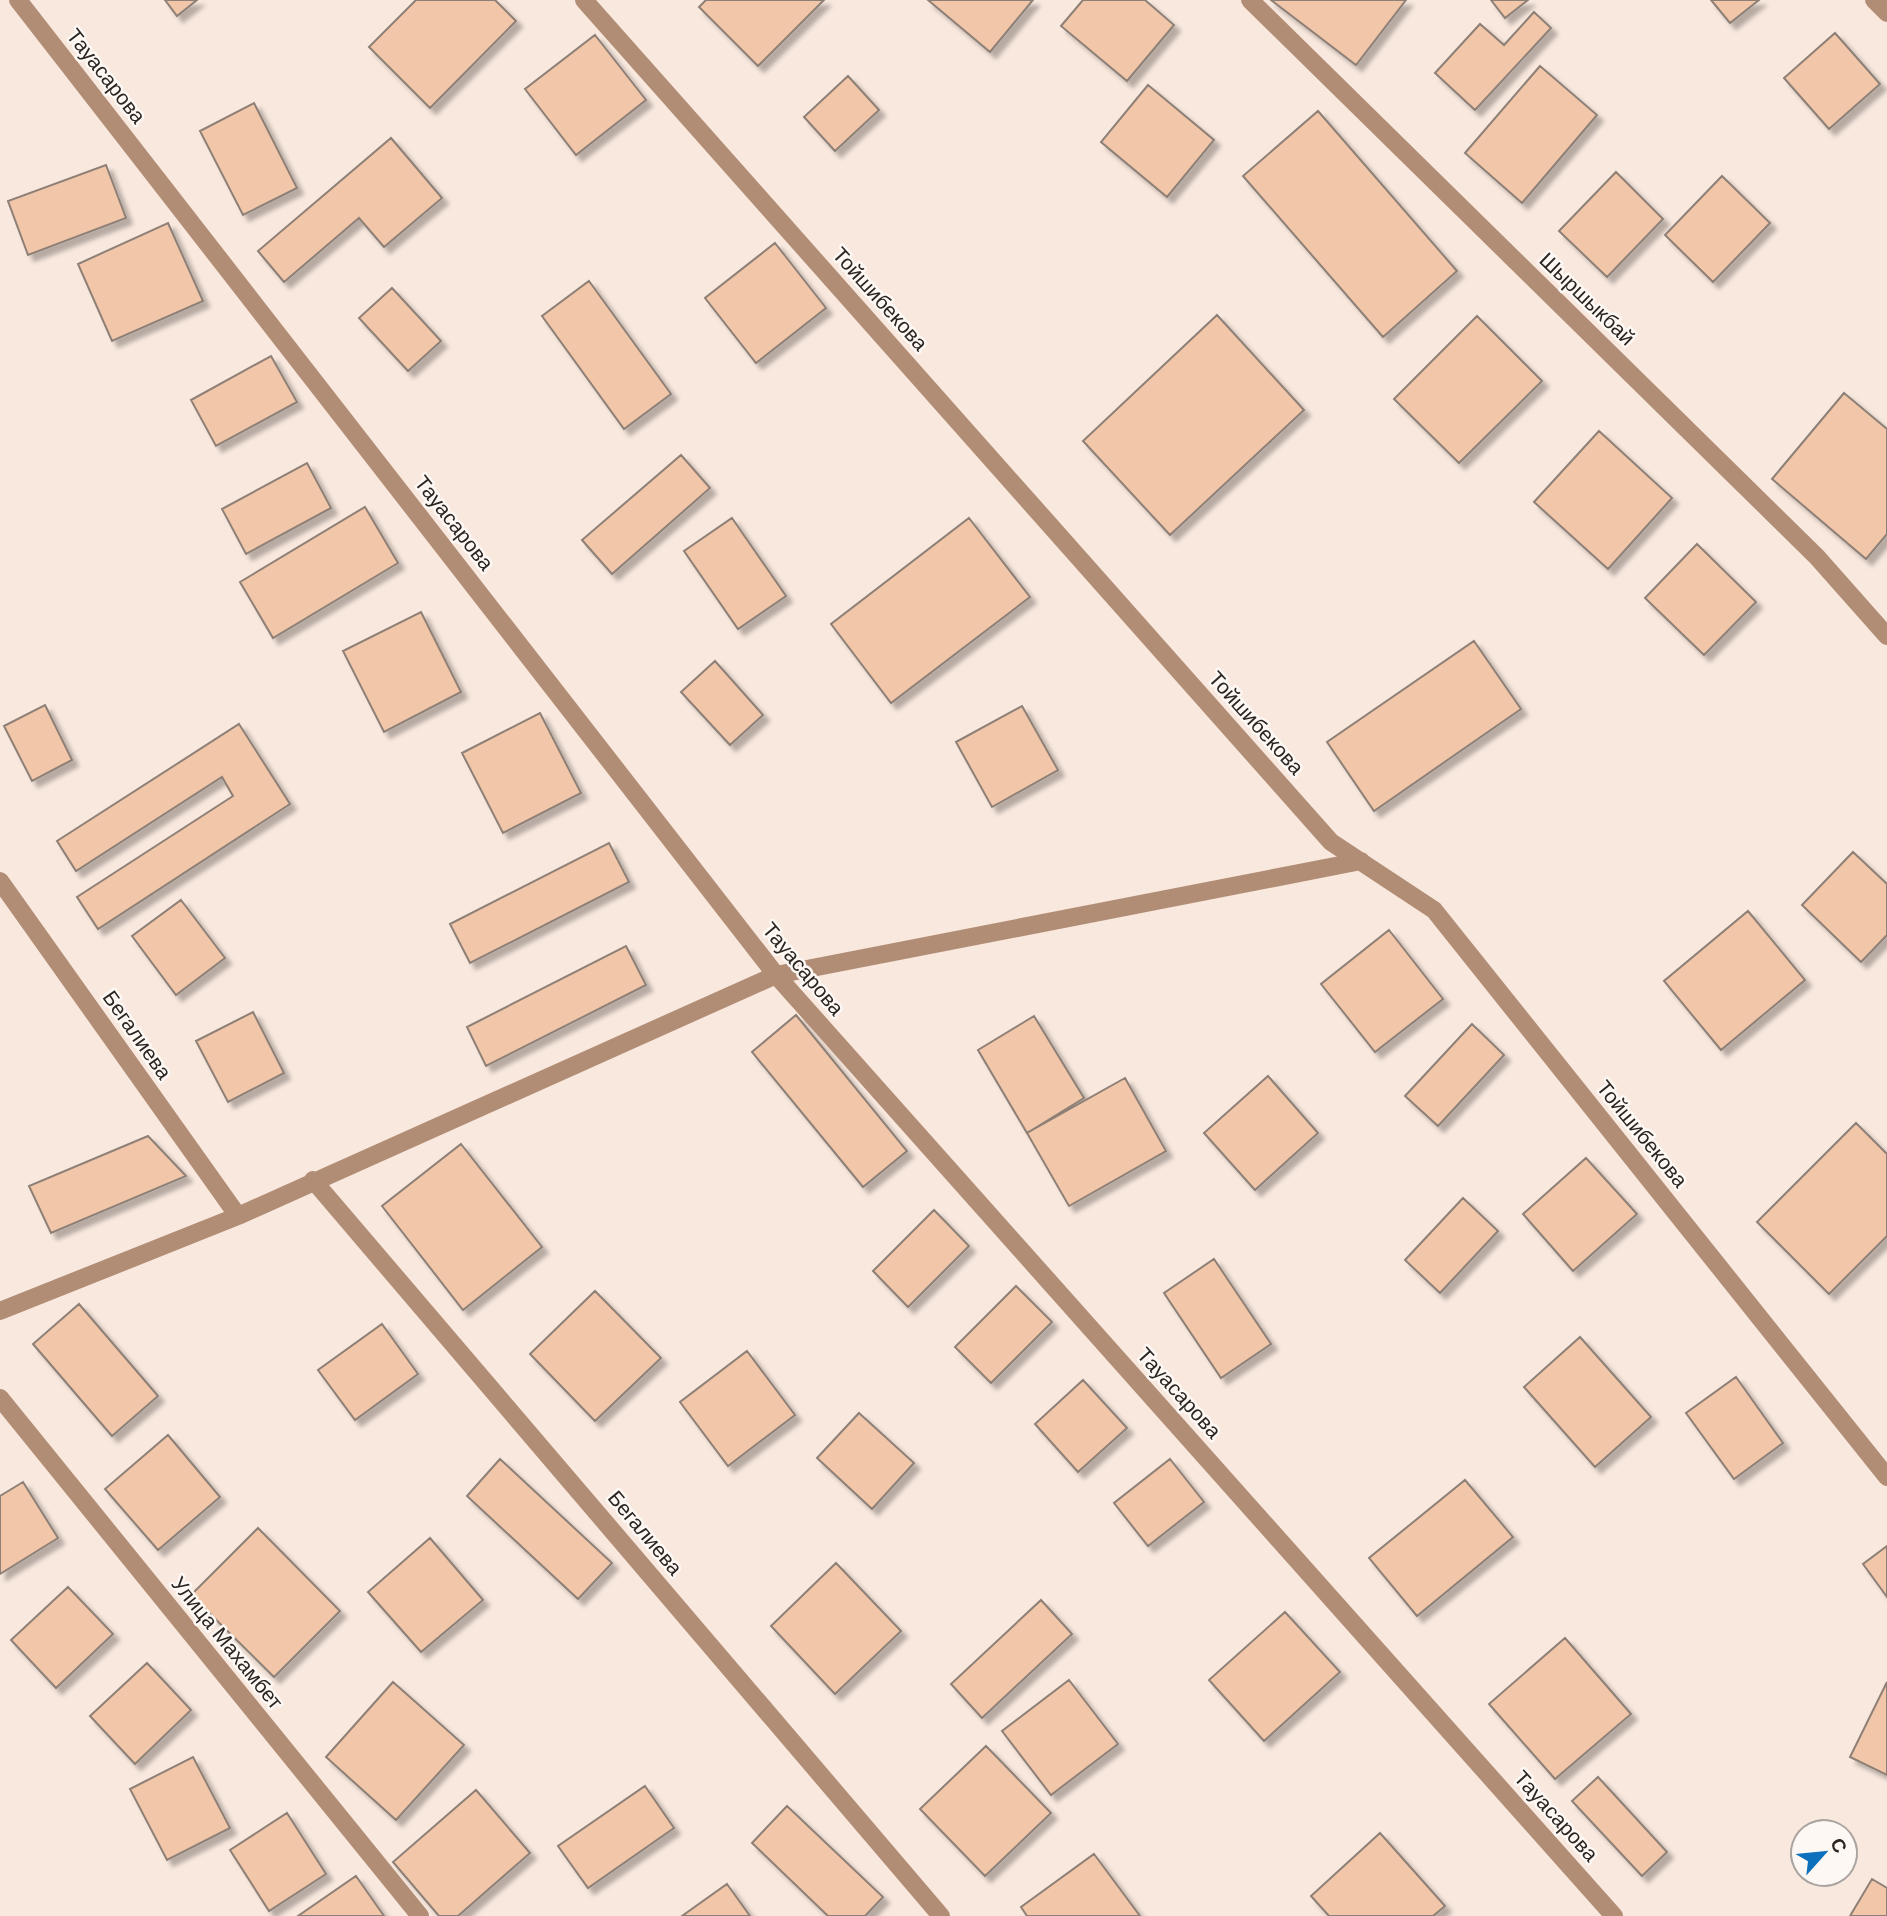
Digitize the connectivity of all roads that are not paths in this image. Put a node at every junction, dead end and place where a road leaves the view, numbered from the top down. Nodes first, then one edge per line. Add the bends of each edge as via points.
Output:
1 (19, 0) edge
2 (584, 0) edge
3 (1250, 0) edge
4 (1874, 0) edge
5 (1887, 13) edge
6 (1887, 636) edge
7 (1361, 861) junction
8 (0, 881) edge
9 (776, 975) junction
10 (313, 1180) junction
11 (238, 1216) junction
12 (0, 1311) edge
13 (0, 1398) edge
14 (1887, 1477) edge
15 (419, 1916) edge
16 (941, 1916) edge
17 (1614, 1916) edge

1 - 9 street, Тауасарова
2 - 7 street, Тойшибекова via 1331,842
3 - 6 street, Шыршыкбай via 1817,557
4 - 5 street
7 - 9 street
7 - 14 street, Тойшибекова via 1434,910
8 - 11 street, Бегалиева
9 - 10 street
9 - 17 street, Тауасарова
10 - 11 street
10 - 16 street, Бегалиева
11 - 12 street
13 - 15 street, Улица Махамбет

